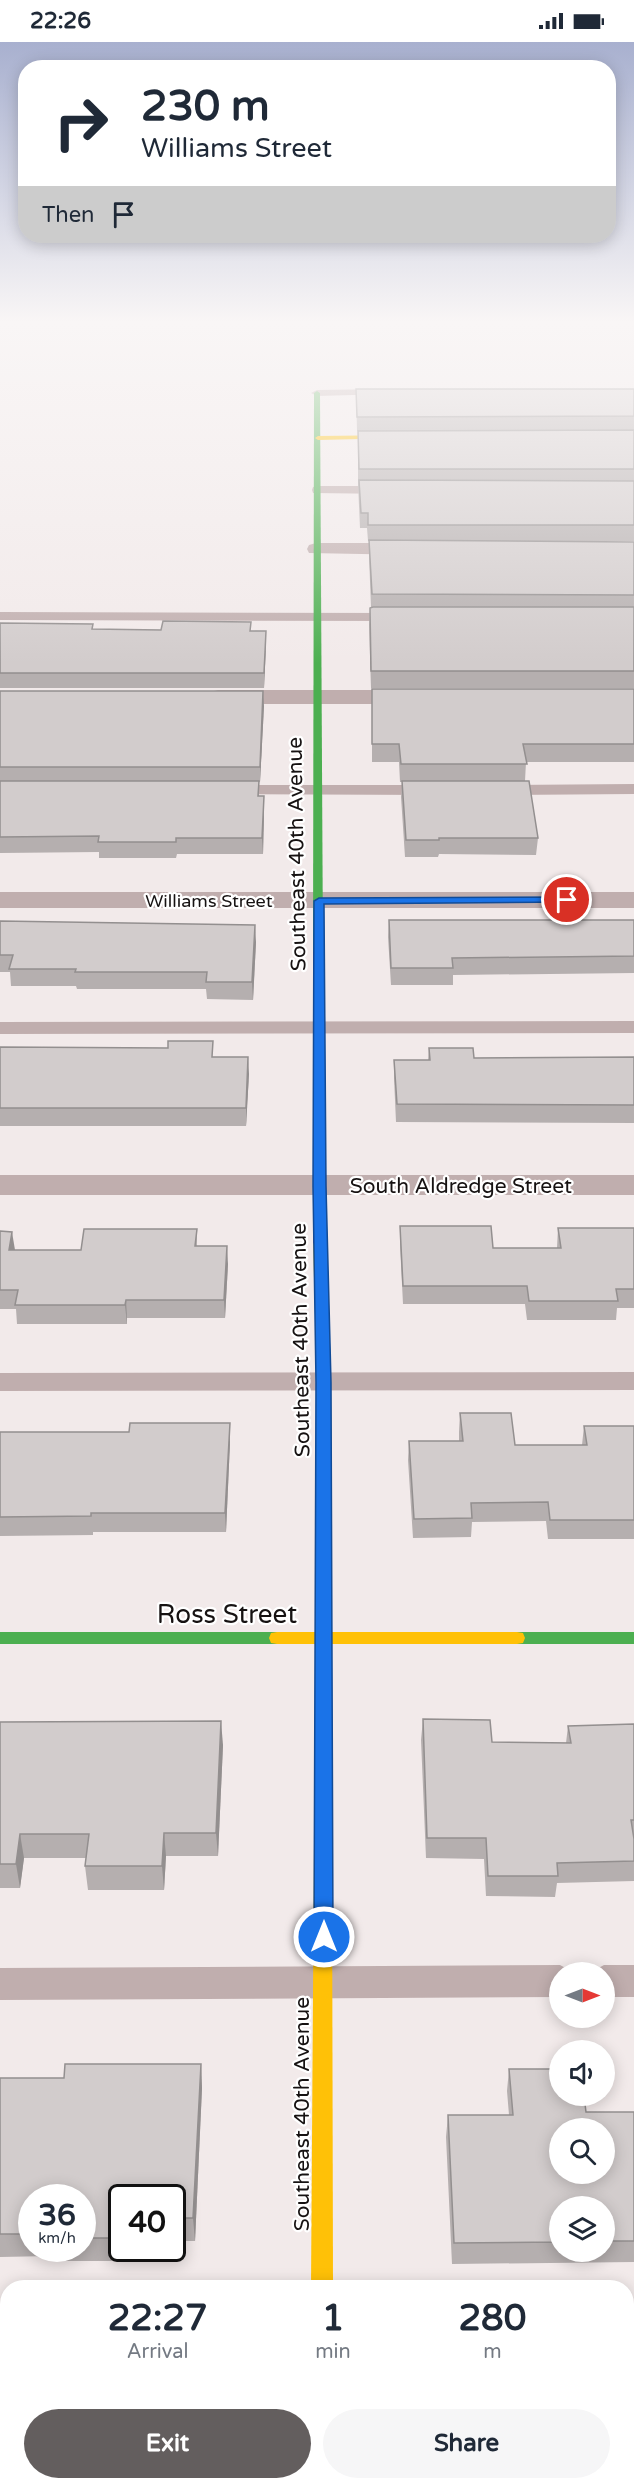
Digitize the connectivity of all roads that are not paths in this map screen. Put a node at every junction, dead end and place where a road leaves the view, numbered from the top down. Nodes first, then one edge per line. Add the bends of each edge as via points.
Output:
1 (412, 437) edge
2 (318, 438) joint
3 (318, 490) junction
4 (411, 490) edge
5 (316, 549) junction
6 (434, 549) edge
7 (0, 616) edge
8 (318, 617) junction
9 (411, 617) edge
10 (199, 697) edge
11 (316, 697) junction
12 (434, 697) edge
13 (634, 789) edge
14 (212, 790) edge
15 (317, 790) junction
16 (446, 790) edge
17 (482, 790) edge
18 (0, 900) edge
19 (634, 900) edge
20 (319, 901) junction
21 (634, 1027) edge
22 (0, 1028) edge
23 (319, 1028) junction
24 (0, 1185) edge
25 (634, 1185) edge
26 (319, 1186) junction
27 (634, 1381) edge
28 (0, 1382) edge
29 (324, 1382) junction
30 (324, 1637) junction
31 (0, 1638) edge
32 (634, 1638) edge
33 (615, 1981) edge
34 (634, 1981) edge
35 (549, 1982) edge
36 (324, 1983) junction
37 (0, 1984) edge
38 (322, 2280) edge

1 - 2 street
2 - 3 street, Southeast 40th Avenue
3 - 4 lane
3 - 5 street, Southeast 40th Avenue
5 - 6 street
5 - 8 street, Southeast 40th Avenue
7 - 8 lane
8 - 9 lane
8 - 11 street, Southeast 40th Avenue
10 - 11 street
11 - 12 street
11 - 15 street, Southeast 40th Avenue
13 - 17 lane
14 - 15 lane
15 - 16 lane
15 - 20 street, Southeast 40th Avenue
18 - 20 street, Williams Street
19 - 20 street, Williams Street
20 - 23 street, Southeast 40th Avenue
21 - 23 lane
22 - 23 lane
23 - 26 street, Southeast 40th Avenue
24 - 26 street, South Aldredge Street
25 - 26 street, South Aldredge Street
26 - 29 street, Southeast 40th Avenue
27 - 29 lane
28 - 29 lane
29 - 30 street, Southeast 40th Avenue
30 - 31 street, Ross Street
30 - 32 street, Ross Street
30 - 36 street, Southeast 40th Avenue
33 - 34 lane
35 - 36 lane
36 - 37 lane
36 - 38 street, Southeast 40th Avenue

